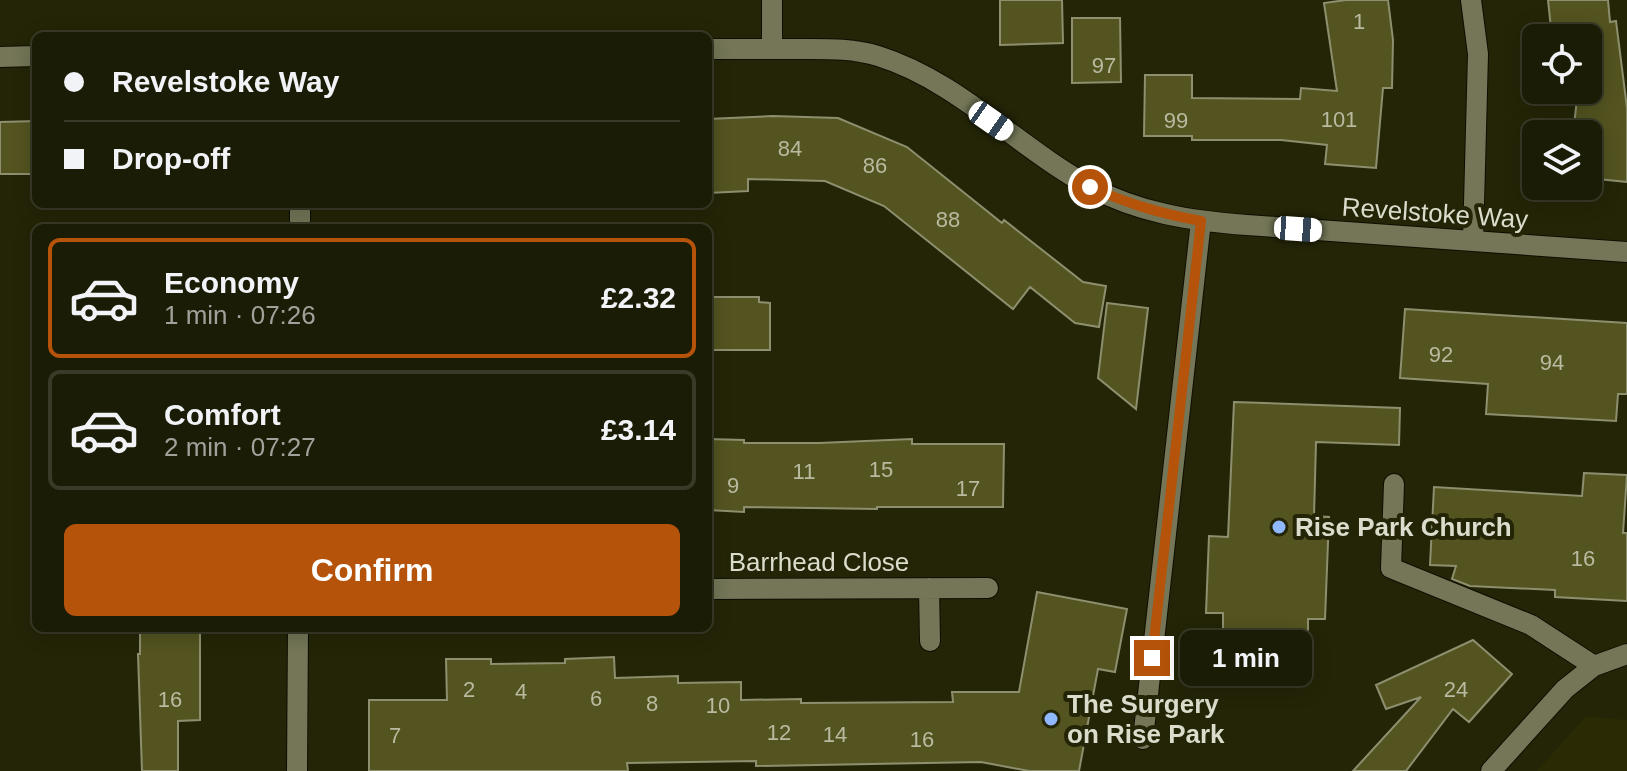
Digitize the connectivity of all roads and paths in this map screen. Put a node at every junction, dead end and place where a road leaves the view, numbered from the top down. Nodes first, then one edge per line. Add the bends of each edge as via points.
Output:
1 (772, 0) edge
2 (1471, 0) edge
3 (712, 49) edge
4 (772, 49) junction
5 (32, 56) edge
6 (0, 57) edge
7 (1201, 221) junction
8 (1473, 241) junction
9 (1627, 252) edge
10 (1394, 484) dead end
11 (929, 588) junction
12 (988, 588) dead end
13 (712, 589) edge
14 (298, 632) edge
15 (930, 641) dead end
16 (1627, 654) edge
17 (1594, 666) junction
18 (1143, 739) dead end
19 (297, 771) edge
20 (1491, 771) edge

1 - 4 street
2 - 8 street via 1478,54
3 - 4 street, Revelstoke Way
4 - 7 street, Revelstoke Way via 844,49 906,67 1090,187 1161,214
5 - 6 street
7 - 8 street, Revelstoke Way
7 - 18 street
8 - 9 street, Revelstoke Way
10 - 17 street via 1391,568 1531,625
11 - 12 street, Barrhead Close
11 - 13 street, Barrhead Close
11 - 15 street, Barrhead Close
14 - 19 street
16 - 17 street
17 - 20 street via 1565,689

